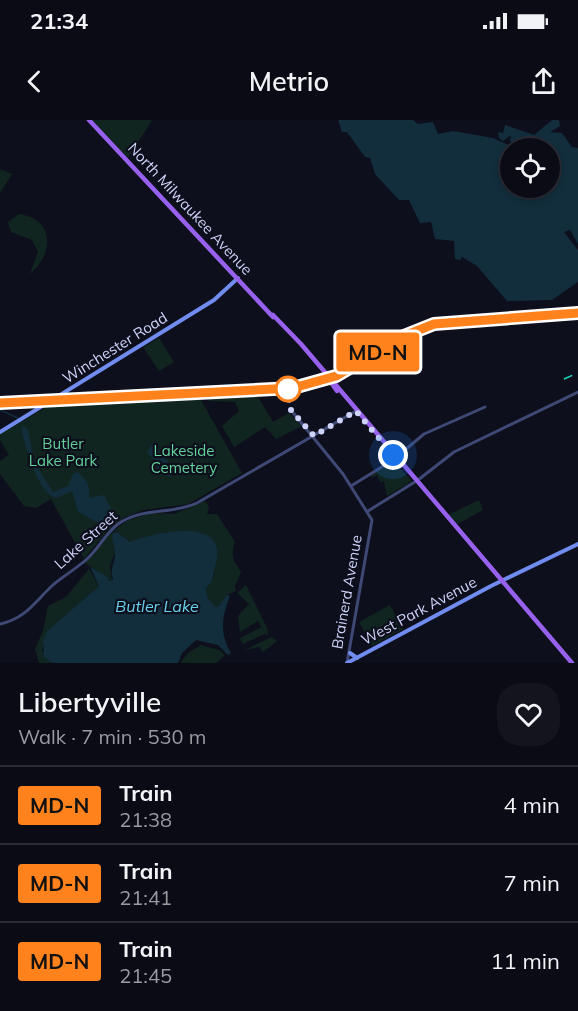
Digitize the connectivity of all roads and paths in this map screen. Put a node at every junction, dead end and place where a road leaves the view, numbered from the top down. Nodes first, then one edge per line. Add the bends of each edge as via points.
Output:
1 (89, 120) edge
2 (238, 278) junction
3 (578, 392) edge
4 (485, 407) dead end
5 (290, 409) dead end
6 (356, 411) junction
7 (0, 432) edge
8 (314, 436) junction
9 (395, 458) junction
10 (416, 481) junction
11 (351, 486) junction
12 (368, 511) junction
13 (578, 544) edge
14 (502, 581) junction
15 (0, 624) edge
16 (350, 653) junction
17 (357, 658) junction
18 (347, 663) edge
19 (572, 663) edge

1 - 2 main road, North Milwaukee Avenue
2 - 6 main road, North Milwaukee Avenue
2 - 7 main road, Winchester Road via 214,300
3 - 10 street via 454,452
4 - 9 street via 424,434
5 - 8 street
6 - 8 street, Lake Street
6 - 9 main road, North Milwaukee Avenue
8 - 11 street
8 - 15 street, Lake Street via 188,507 138,514 114,528 87,559 48,590 27,613
9 - 10 main road, North Milwaukee Avenue
9 - 11 street
10 - 12 street
10 - 14 main road, North Milwaukee Avenue
11 - 12 street
12 - 16 street, Brainerd Avenue via 372,522
13 - 14 main road, West Park Avenue
14 - 17 main road, West Park Avenue
14 - 19 main road, North Milwaukee Avenue
16 - 17 main road
16 - 18 street, Brainerd Avenue
17 - 18 main road, West Park Avenue

